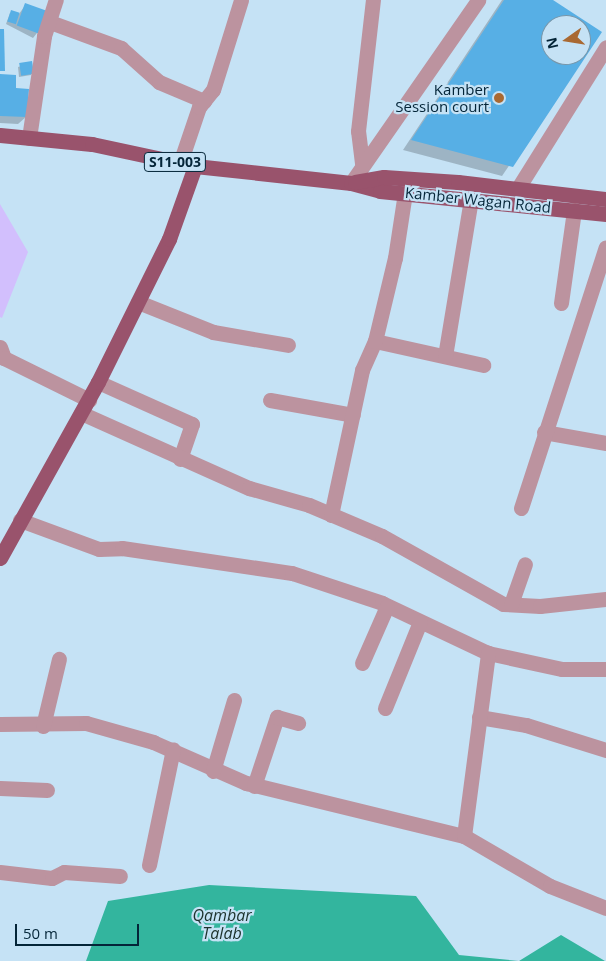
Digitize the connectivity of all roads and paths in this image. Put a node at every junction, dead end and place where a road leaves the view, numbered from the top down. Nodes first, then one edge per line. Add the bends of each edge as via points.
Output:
1 (56, 0) edge
2 (241, 0) edge
3 (373, 0) edge
4 (478, 0) edge
5 (50, 22) junction
6 (604, 52) edge
7 (204, 101) junction
8 (0, 135) edge
9 (29, 138) junction
10 (180, 163) junction
11 (362, 163) junction
12 (196, 166) junction
13 (351, 183) junction
14 (518, 188) junction
15 (405, 193) junction
16 (471, 199) junction
17 (606, 199) edge
18 (574, 210) junction
19 (606, 214) edge
20 (606, 247) edge
21 (138, 302) junction
22 (560, 303) dead end
23 (375, 341) junction
24 (288, 345) dead end
25 (0, 347) edge
26 (445, 356) junction
27 (482, 365) dead end
28 (98, 382) junction
29 (89, 400) junction
30 (270, 400) dead end
31 (81, 413) junction
32 (352, 415) junction
33 (544, 432) junction
34 (606, 444) edge
35 (180, 460) junction
36 (521, 508) dead end
37 (331, 515) junction
38 (20, 520) junction
39 (1, 556) edge
40 (525, 564) dead end
41 (606, 599) edge
42 (511, 604) junction
43 (387, 606) junction
44 (420, 622) junction
45 (488, 653) junction
46 (59, 659) dead end
47 (362, 663) dead end
48 (606, 669) edge
49 (234, 700) dead end
50 (385, 708) dead end
51 (479, 716) junction
52 (0, 724) edge
53 (298, 724) dead end
54 (43, 726) junction
55 (173, 749) junction
56 (606, 750) edge
57 (213, 771) junction
58 (254, 786) junction
59 (0, 788) edge
60 (47, 790) dead end
61 (464, 836) junction
62 (149, 865) dead end
63 (0, 872) edge
64 (120, 876) dead end
65 (606, 908) edge

1 - 5 street
2 - 7 street via 213,90
3 - 11 street via 358,131
4 - 11 street
5 - 7 street via 121,48 159,82
5 - 9 street
6 - 14 street
7 - 10 street
8 - 9 main road, Kamber Wagan Road / S11-003
9 - 10 main road, Kamber Wagan Road / S11-003 via 92,144
10 - 12 main road, Kamber Wagan Road / S11-003
11 - 13 street
12 - 13 main road, Kamber Wagan Road / S11-003
12 - 21 main road via 169,239
13 - 14 main road, Kamber Wagan Road / S11-003 via 384,177
13 - 15 main road, Kamber Wagan Road / S11-003
14 - 17 main road, Kamber Wagan Road / S11-003
15 - 16 main road, Kamber Wagan Road / S11-003
15 - 23 street
16 - 18 main road, Kamber Wagan Road / S11-003
16 - 26 street
18 - 19 main road, Kamber Wagan Road / S11-003
18 - 22 street
20 - 33 street
21 - 24 street via 213,332
21 - 28 main road
23 - 26 street
23 - 32 street via 362,370
25 - 29 street via 4,358
26 - 27 street
28 - 29 main road
28 - 35 street via 192,424
29 - 31 main road
30 - 32 street
31 - 35 street
31 - 38 main road
32 - 37 street
33 - 34 street
33 - 36 street
35 - 37 street
37 - 42 street via 382,536
38 - 39 main road
38 - 43 street via 100,549 122,548 251,564
40 - 42 street
41 - 42 street via 540,606
43 - 44 street
43 - 47 street
44 - 45 street
44 - 50 street
45 - 48 street via 562,668
45 - 51 street
46 - 54 street
49 - 57 street
51 - 56 street via 526,725
51 - 61 street
52 - 54 street
53 - 58 street via 278,717
54 - 55 street via 86,723
55 - 57 street
55 - 62 street
57 - 58 street
58 - 61 street
59 - 60 street
61 - 65 street via 550,886
63 - 64 street via 52,878 64,872

